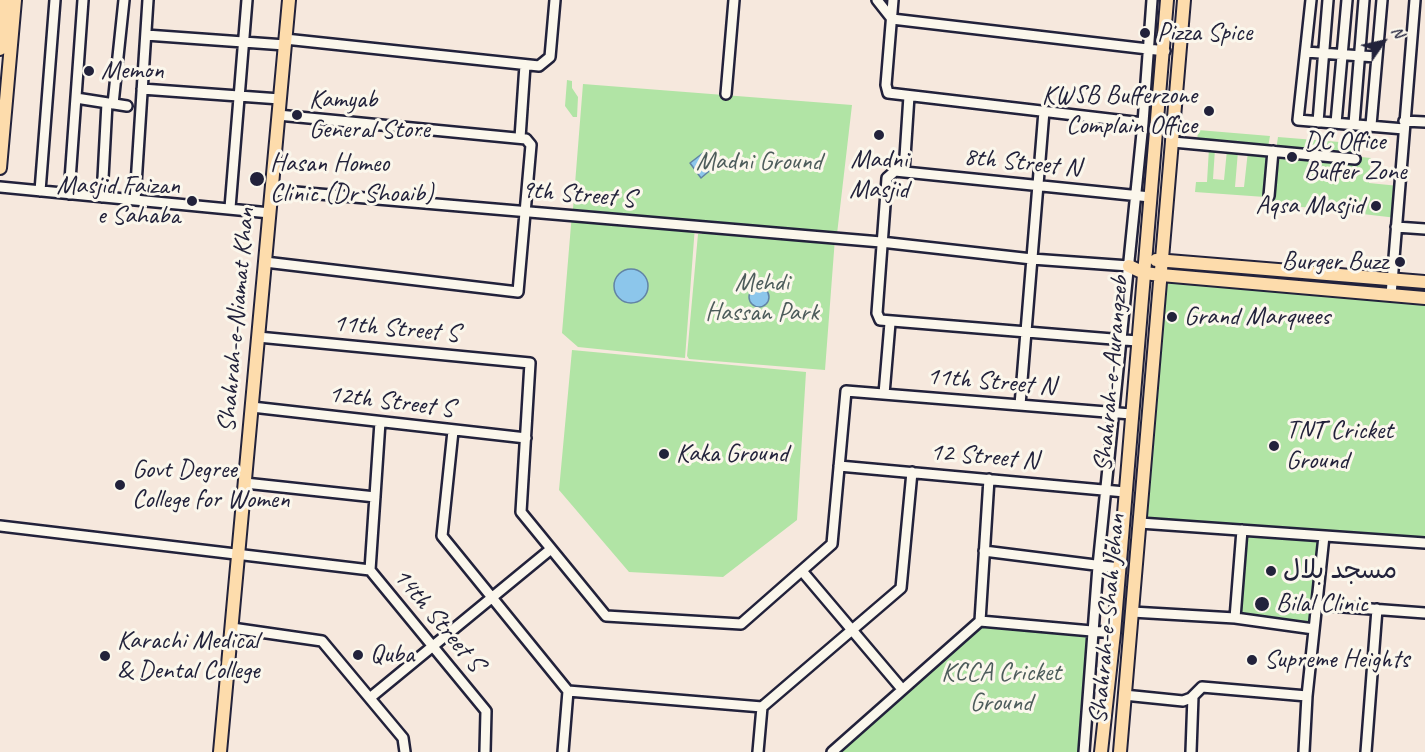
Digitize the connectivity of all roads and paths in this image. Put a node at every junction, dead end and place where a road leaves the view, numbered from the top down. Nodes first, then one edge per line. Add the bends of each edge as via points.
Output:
1 (4, 0) edge
2 (15, 0) edge
3 (55, 0) edge
4 (83, 0) edge
5 (124, 0) edge
6 (148, 0) edge
7 (247, 0) edge
8 (289, 0) edge
9 (555, 0) edge
10 (734, 0) edge
11 (877, 0) edge
12 (893, 0) edge
13 (1152, 0) edge
14 (1167, 0) edge
15 (1184, 0) edge
16 (1311, 0) edge
17 (1328, 0) edge
18 (1347, 0) edge
19 (1364, 0) edge
20 (1382, 0) edge
21 (1414, 0) edge
22 (1413, 12) junction
23 (1425, 13) edge
24 (1, 20) edge
25 (892, 20) junction
26 (146, 35) junction
27 (285, 42) junction
28 (244, 43) junction
29 (1148, 48) junction
30 (0, 49) edge
31 (1165, 51) junction
32 (1306, 52) junction
33 (1324, 53) junction
34 (1342, 55) junction
35 (1359, 56) junction
36 (1376, 57) junction
37 (525, 65) junction
38 (142, 89) junction
39 (726, 94) dead end
40 (239, 96) junction
41 (909, 96) junction
42 (76, 98) junction
43 (280, 99) junction
44 (110, 103) junction
45 (127, 106) dead end
46 (1044, 111) junction
47 (278, 115) junction
48 (1318, 122) junction
49 (1425, 122) edge
50 (1143, 123) junction
51 (1336, 123) junction
52 (1354, 124) junction
53 (1371, 125) junction
54 (1404, 125) junction
55 (524, 140) junction
56 (1173, 142) junction
57 (1273, 151) junction
58 (1354, 159) dead end
59 (0, 168) edge
60 (904, 172) junction
61 (0, 187) edge
62 (1038, 187) junction
63 (272, 190) junction
64 (40, 191) junction
65 (69, 194) junction
66 (1135, 196) junction
67 (1269, 196) dead end
68 (102, 197) junction
69 (1150, 198) junction
70 (135, 201) junction
71 (230, 208) junction
72 (527, 211) junction
73 (270, 213) junction
74 (1396, 226) junction
75 (1425, 229) edge
76 (881, 242) junction
77 (1032, 259) junction
78 (1163, 261) junction
79 (265, 262) junction
80 (1129, 266) junction
81 (1144, 266) junction
82 (1161, 275) junction
83 (1393, 280) junction
84 (1425, 282) edge
85 (1391, 295) junction
86 (1425, 298) edge
87 (890, 323) junction
88 (1026, 333) junction
89 (258, 337) junction
90 (1123, 341) junction
91 (1137, 341) junction
92 (884, 394) junction
93 (1020, 405) junction
94 (252, 407) junction
95 (1114, 413) junction
96 (1131, 414) junction
97 (380, 422) junction
98 (453, 431) junction
99 (526, 438) junction
100 (839, 466) junction
101 (912, 472) junction
102 (989, 478) junction
103 (245, 483) junction
104 (1108, 490) junction
105 (1125, 492) junction
106 (375, 496) junction
107 (1140, 523) junction
108 (0, 526) edge
109 (1242, 530) junction
110 (1324, 536) junction
111 (1425, 543) edge
112 (551, 549) junction
113 (984, 551) junction
114 (239, 552) junction
115 (1098, 566) junction
116 (1119, 568) junction
117 (370, 570) junction
118 (802, 571) junction
119 (492, 597) junction
120 (1317, 604) junction
121 (1377, 609) junction
122 (1132, 612) junction
123 (1425, 613) edge
124 (1235, 618) junction
125 (980, 621) junction
126 (232, 628) junction
127 (1314, 629) junction
128 (852, 630) junction
129 (1093, 631) junction
130 (1114, 633) junction
131 (433, 647) junction
132 (902, 689) junction
133 (568, 691) junction
134 (1124, 695) junction
135 (1193, 696) junction
136 (1307, 696) junction
137 (371, 697) junction
138 (762, 707) junction
139 (220, 752) edge
140 (405, 752) edge
141 (485, 752) edge
142 (563, 752) edge
143 (758, 752) edge
144 (832, 752) edge
145 (1084, 752) edge
146 (1101, 752) edge
147 (1120, 752) edge
148 (1191, 752) edge
149 (1304, 752) edge
150 (1366, 752) edge

1 - 24 main road
2 - 59 main road
3 - 64 street
4 - 42 street
5 - 44 street
6 - 26 street
7 - 28 street
8 - 27 main road, Shahrah-e-Niamat Khan
9 - 37 street via 550,57 539,66
10 - 39 street
11 - 25 street
12 - 25 street
13 - 29 street
14 - 31 main road, Shahrah-e-Aurangzeb
15 - 56 main road, Shahrah-e-Aurangzeb
16 - 32 street
17 - 33 street
18 - 34 street
19 - 35 street
20 - 36 street
21 - 22 street
22 - 23 street
22 - 54 street
24 - 30 main road
25 - 29 street
25 - 41 street via 886,85 888,93
26 - 28 street
26 - 38 street
27 - 28 street
27 - 37 street
27 - 43 main road, Shahrah-e-Niamat Khan
28 - 40 street
29 - 31 street
29 - 50 street
31 - 69 main road, Shahrah-e-Aurangzeb
32 - 33 street
32 - 48 street via 1298,120
33 - 34 street
33 - 48 street
34 - 35 street
34 - 51 street
35 - 36 street
35 - 52 street
36 - 53 street
37 - 55 street
38 - 40 street
38 - 70 street
40 - 43 street
40 - 71 street
41 - 46 street
41 - 60 street
42 - 44 street
42 - 65 street
43 - 47 main road, Shahrah-e-Niamat Khan
44 - 45 street
44 - 68 street
46 - 50 street
46 - 62 street
47 - 55 street
47 - 63 main road, Shahrah-e-Niamat Khan
48 - 51 street
49 - 54 street
50 - 66 street
51 - 52 street
52 - 53 street
53 - 54 street
54 - 74 street
55 - 72 street
56 - 57 street
56 - 78 main road, Shahrah-e-Aurangzeb
57 - 58 street
57 - 67 street
60 - 62 street, 8th Street N
60 - 76 street, 8th Street N via 890,173 887,178
61 - 64 street
62 - 66 street, 8th Street N
62 - 77 street
63 - 72 street, 9th Street S
63 - 73 main road, Shahrah-e-Niamat Khan
64 - 65 street
65 - 68 street
66 - 69 street, 8th Street N
66 - 80 street
68 - 70 street
69 - 81 main road, Shahrah-e-Aurangzeb
70 - 71 street
71 - 73 street
72 - 76 street, 9th Street S
72 - 79 street via 518,292
73 - 79 main road, Shahrah-e-Niamat Khan
74 - 75 street
74 - 83 street
76 - 77 street, 9th Street S
76 - 87 street via 878,317
77 - 80 street, 9th Street S
77 - 88 street
78 - 81 main road
78 - 82 main road, Shahrah-e-Aurangzeb
78 - 83 main road
79 - 89 main road, Shahrah-e-Niamat Khan
80 - 81 main road
80 - 90 street
81 - 82 main road
81 - 91 main road, Shahrah-e-Aurangzeb
82 - 85 main road
82 - 107 main road, Shahrah-e-Shah Jehan
83 - 84 main road
83 - 85 street
85 - 86 main road
87 - 88 street
87 - 92 street
88 - 90 street
88 - 93 street
89 - 94 main road, Shahrah-e-Niamat Khan
89 - 99 street, 11th Street S via 530,363
90 - 91 street
90 - 95 street
91 - 96 main road, Shahrah-e-Aurangzeb
92 - 93 street, 11th Street N
92 - 100 street, 11th Street N via 846,391
93 - 95 street, 11th Street N
94 - 97 street, 12th Street S
94 - 103 main road, Shahrah-e-Niamat Khan
95 - 96 street, 11th Street N
95 - 104 street
96 - 105 main road, Shahrah-e-Aurangzeb
97 - 98 street, 12th Street S
97 - 106 street
98 - 99 street, 12th Street S
98 - 119 street via 442,536
99 - 112 street via 521,512
100 - 101 street, 12 Street N
100 - 118 street via 832,544
101 - 102 street, 12 Street N
101 - 128 street via 901,588
102 - 104 street, 12 Street N
102 - 113 street
103 - 106 street
103 - 114 main road, Shahrah-e-Niamat Khan
104 - 105 street, 12 Street N
104 - 115 street
105 - 116 main road, Shahrah-e-Aurangzeb
106 - 117 street
107 - 109 street
107 - 122 main road, Shahrah-e-Shah Jehan
108 - 114 street, 14th Street S
109 - 110 street
109 - 124 street
110 - 111 street
110 - 120 street
112 - 118 street via 606,616 741,624
112 - 119 street
113 - 115 street
113 - 125 street
114 - 117 street, 14th Street S
114 - 126 main road, Shahrah-e-Niamat Khan
115 - 116 street
115 - 129 street
116 - 130 main road, Shahrah-e-Aurangzeb
117 - 131 street, 14th Street S
118 - 128 street
119 - 131 street
119 - 133 street
120 - 121 street
120 - 127 street
121 - 123 street
121 - 150 street
122 - 124 street
122 - 134 main road, Shahrah-e-Shah Jehan
124 - 127 street
125 - 129 street
125 - 132 street
126 - 137 street via 322,640
126 - 139 main road, Shahrah-e-Niamat Khan
127 - 136 street
128 - 132 street
128 - 138 street
129 - 130 street
129 - 145 street
130 - 146 main road, Shahrah-e-Aurangzeb
131 - 137 street
131 - 141 street, 14th Street S via 486,711
132 - 144 street
133 - 138 street
133 - 142 street
134 - 135 street via 1183,701
134 - 147 main road, Shahrah-e-Shah Jehan
135 - 136 street via 1203,687
135 - 148 street
136 - 149 street
137 - 140 street via 403,738
138 - 143 street

